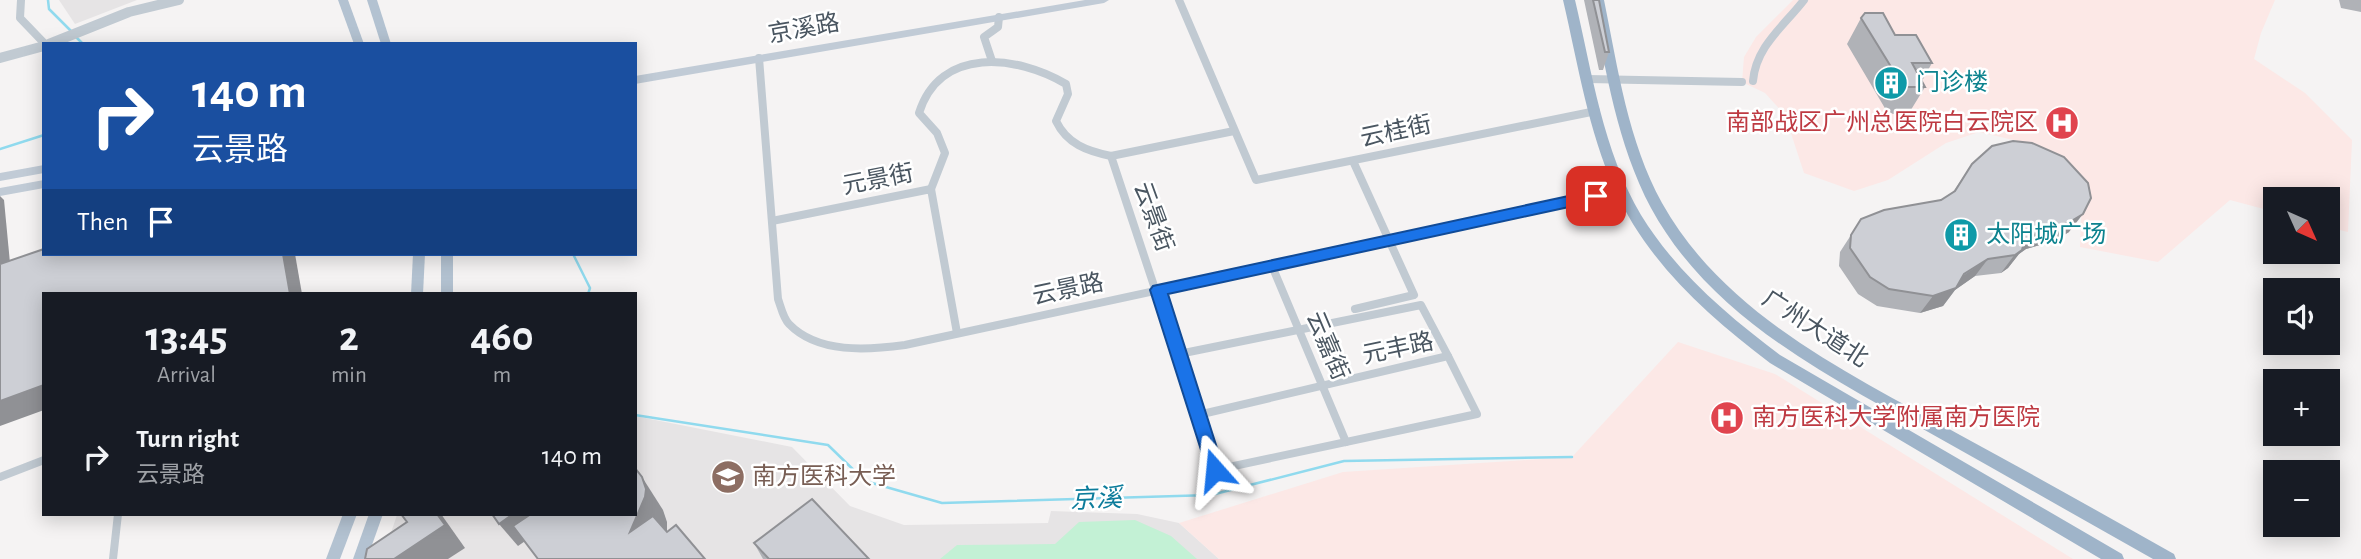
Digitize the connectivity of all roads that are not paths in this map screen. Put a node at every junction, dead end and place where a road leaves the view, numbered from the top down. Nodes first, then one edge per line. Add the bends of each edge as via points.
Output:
1 (21, 0) edge
2 (179, 0) edge
3 (343, 0) edge
4 (372, 0) edge
5 (1066, 0) edge
6 (1104, 0) edge
7 (1179, 0) edge
8 (1569, 0) edge
9 (1598, 0) edge
10 (1804, 0) edge
11 (999, 17) junction
12 (47, 42) edge
13 (51, 42) edge
14 (358, 42) edge
15 (386, 42) edge
16 (42, 45) edge
17 (0, 58) edge
18 (759, 58) junction
19 (992, 61) junction
20 (637, 74) edge
21 (1588, 79) junction
22 (1615, 79) junction
23 (637, 80) edge
24 (1753, 81) dead end
25 (1742, 82) dead end
26 (1596, 111) junction
27 (1234, 131) junction
28 (1111, 156) junction
29 (1353, 161) junction
30 (42, 169) edge
31 (0, 177) edge
32 (42, 184) edge
33 (931, 189) junction
34 (1622, 190) junction
35 (0, 192) edge
36 (772, 220) junction
37 (1388, 241) junction
38 (419, 256) edge
39 (447, 256) edge
40 (1272, 265) junction
41 (1158, 290) junction
42 (417, 292) edge
43 (447, 292) edge
44 (1355, 309) dead end
45 (1299, 331) junction
46 (957, 333) junction
47 (1179, 354) junction
48 (1448, 356) junction
49 (1322, 386) junction
50 (1198, 415) junction
51 (1346, 442) junction
52 (42, 461) edge
53 (1215, 470) joint
54 (0, 477) edge
55 (118, 516) edge
56 (349, 516) edge
57 (375, 516) edge
58 (113, 559) edge
59 (333, 559) edge
60 (359, 559) edge
61 (2116, 559) edge
62 (2168, 559) edge

1 - 12 street via 20,18
2 - 13 street via 130,12
3 - 14 main road
4 - 15 main road
5 - 20 main road, 京溪路
6 - 11 main road, 京溪路
7 - 27 street, 云桂街
8 - 21 highway, 广州大道北
9 - 22 highway, 广州大道北
10 - 24 street via 1765,46 1752,68
11 - 18 main road, 京溪路
11 - 19 street via 998,27 984,37
16 - 17 street
18 - 23 main road, 京溪路
18 - 36 street, 云景路
19 - 28 street via 1066,84 1068,94 1056,121 1060,132 1070,142
19 - 33 street via 959,69 922,100 919,113 937,133 945,153
21 - 22 street
21 - 26 highway, 广州大道北
22 - 25 street
22 - 62 highway, 广州大道北 via 1633,151 1657,206 1687,252 1733,301 1833,369
26 - 29 street, 云桂街
26 - 34 highway, 广州大道北
27 - 28 street
27 - 29 street, 云桂街 via 1256,180
28 - 41 street, 云景街
29 - 37 street
30 - 31 main road
32 - 35 main road
33 - 36 street, 元景街
33 - 46 street, 元景街
34 - 37 street, 云景路
34 - 61 highway, 广州大道北 via 1672,264 1708,305 1746,338 1850,405
36 - 46 street, 云景路 via 778,299 788,323 804,334 844,348 871,351
37 - 40 street, 云景路
37 - 44 street via 1414,295
38 - 42 main road
39 - 43 main road
40 - 41 street, 云景路
40 - 45 street, 云嘉街
41 - 46 street, 云景路
41 - 47 street, 云景街
45 - 47 street
45 - 48 street via 1421,306
45 - 49 street, 云嘉街
47 - 50 street, 云景街
48 - 49 street, 元丰路
48 - 51 street, 元丰路 via 1477,414
49 - 50 street, 元丰路
49 - 51 street, 云嘉街
50 - 53 street, 云景街
51 - 53 street, 元丰路
52 - 54 street
55 - 58 street
56 - 59 main road
57 - 60 main road

